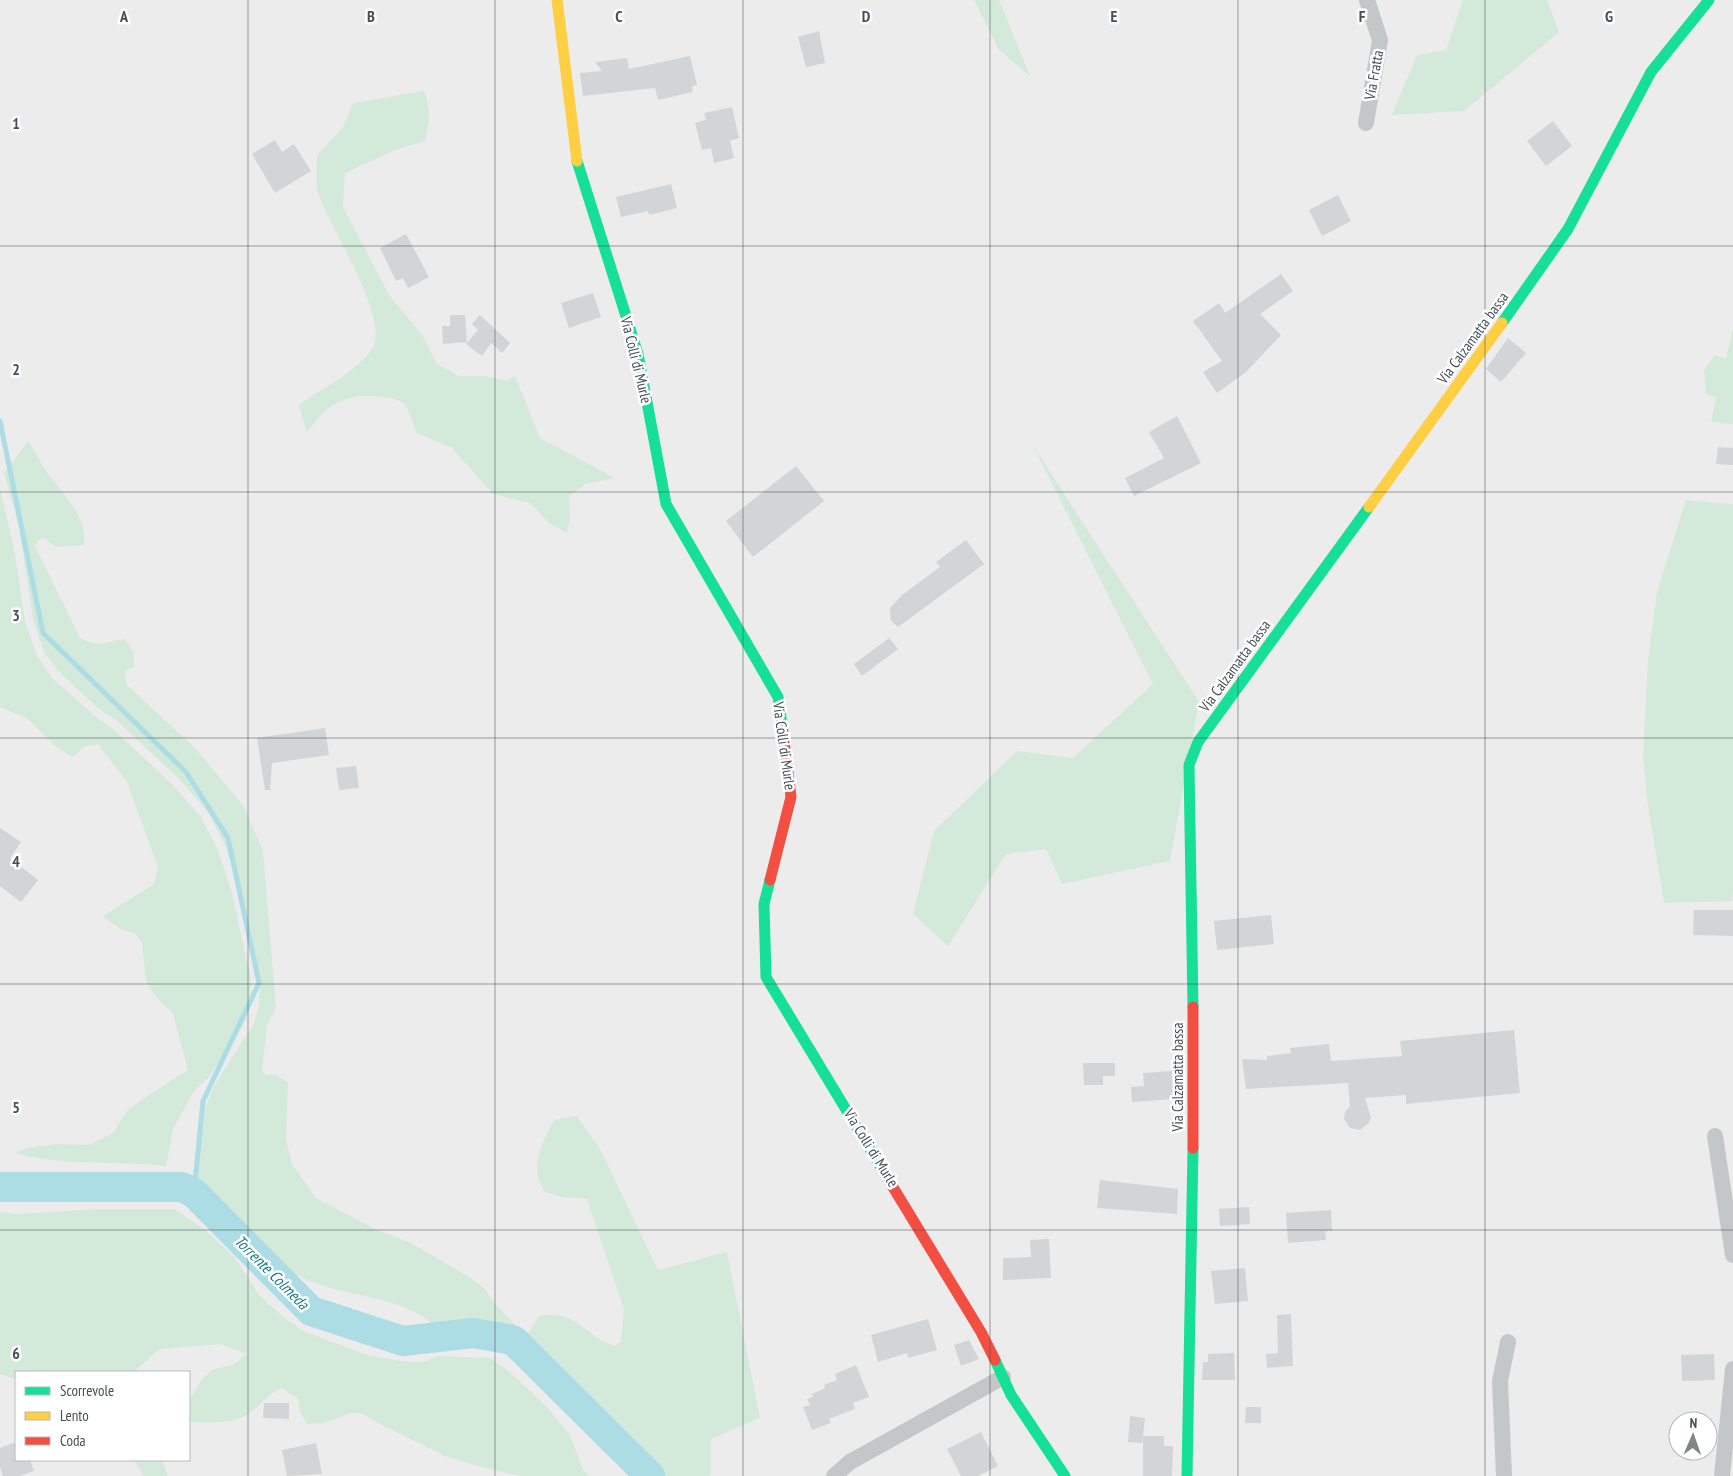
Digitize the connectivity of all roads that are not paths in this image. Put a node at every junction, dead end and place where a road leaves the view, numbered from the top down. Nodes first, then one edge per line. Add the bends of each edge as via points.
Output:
1 (558, 0) edge
2 (1367, 0) edge
3 (1709, 0) edge
4 (1366, 123) dead end
5 (1715, 1136) dead end
6 (1733, 1255) edge
7 (1508, 1342) dead end
8 (1733, 1369) edge
9 (1002, 1377) junction
10 (834, 1476) edge
11 (1065, 1476) edge
12 (1187, 1476) edge
13 (1504, 1476) edge
14 (1722, 1476) edge

1 - 9 street, Via Colli di Murle via 578,163 638,354 666,504 778,697 791,797 764,904 766,977 981,1332
2 - 4 street, Via Fratta via 1380,40
3 - 12 street, Via Calzamatta bassa via 1651,72 1568,229 1198,742 1189,765 1194,1080
5 - 6 street
7 - 13 street via 1500,1381
8 - 14 street
9 - 10 street via 850,1462
9 - 11 street, Via Colli di Murle

